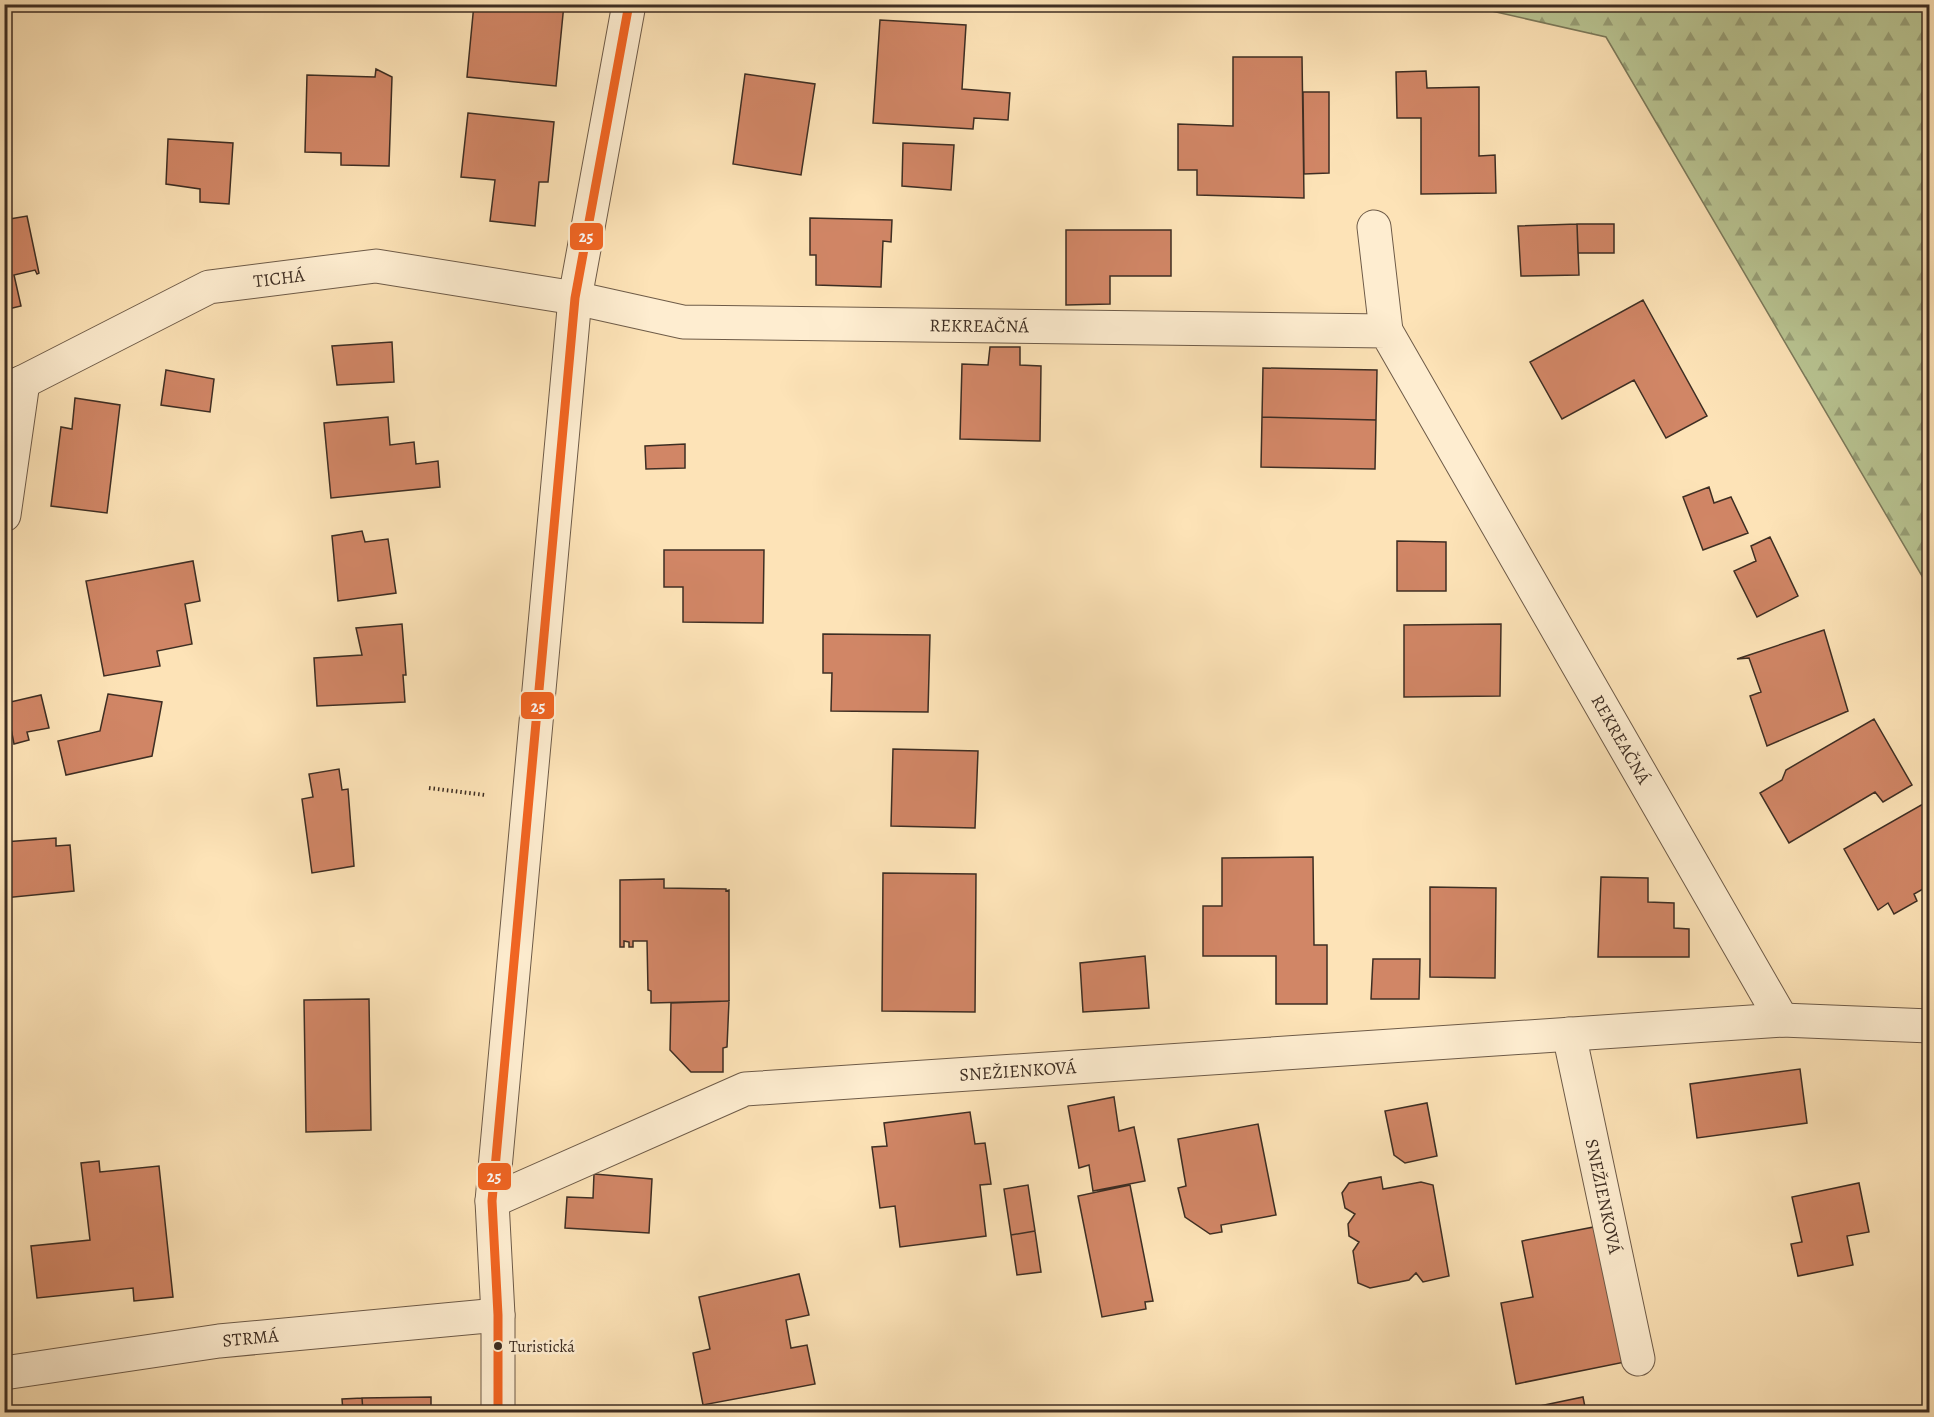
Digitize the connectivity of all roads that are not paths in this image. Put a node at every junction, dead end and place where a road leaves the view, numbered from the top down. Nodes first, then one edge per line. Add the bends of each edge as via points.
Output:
1 (628, 4) edge
2 (1374, 227) dead end
3 (575, 298) junction
4 (1386, 330) junction
5 (14, 386) edge
6 (4, 514) edge
7 (1782, 1020) junction
8 (1929, 1026) edge
9 (1569, 1034) junction
10 (492, 1201) junction
11 (498, 1315) junction
12 (1638, 1359) dead end
13 (4, 1372) edge
14 (498, 1413) edge

1 - 3 street
2 - 4 street, REKREAČNÁ
3 - 4 street, REKREAČNÁ via 683,322
3 - 5 street, TICHÁ via 376,266 209,286
3 - 10 street
4 - 7 street, REKREAČNÁ
5 - 6 street
7 - 8 street
7 - 9 street, SNEŽIENKOVÁ
9 - 10 street, SNEŽIENKOVÁ via 745,1089
9 - 12 street, SNEŽIENKOVÁ
10 - 11 street
11 - 13 street, STRMÁ via 219,1341
11 - 14 street

